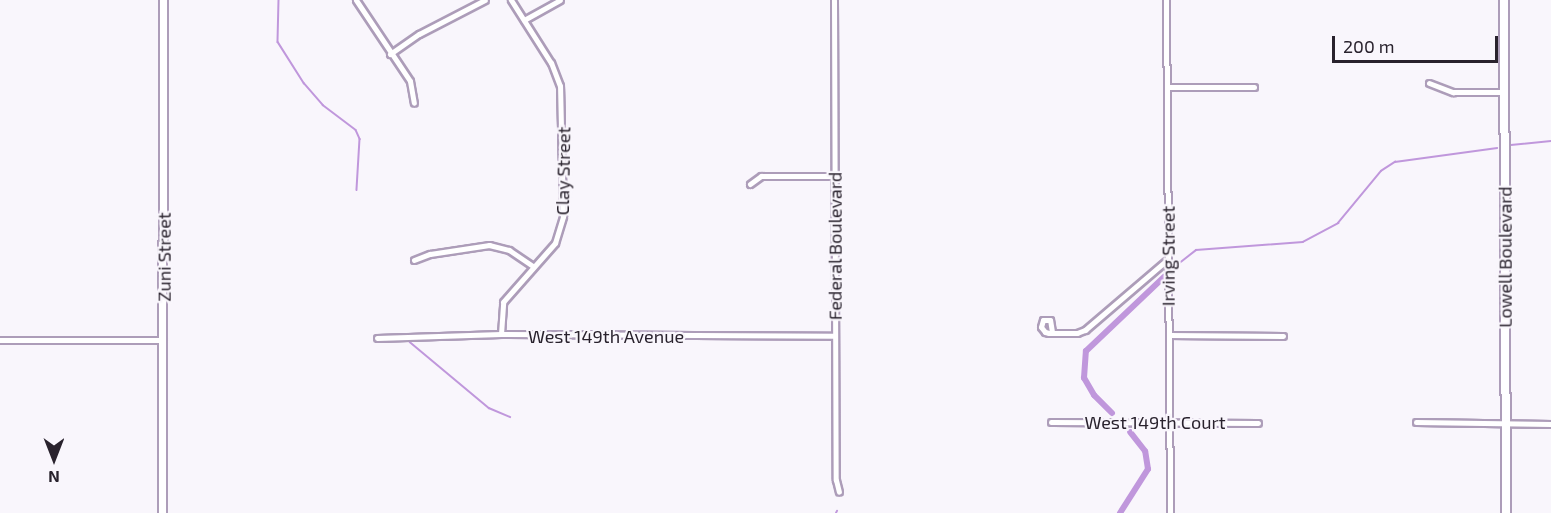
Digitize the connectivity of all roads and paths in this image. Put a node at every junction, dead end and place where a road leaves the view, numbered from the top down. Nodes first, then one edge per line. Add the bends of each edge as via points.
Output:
1 (163, 0) edge
2 (356, 0) edge
3 (485, 0) edge
4 (511, 0) edge
5 (560, 0) edge
6 (834, 0) edge
7 (1166, 0) edge
8 (1504, 0) edge
9 (524, 20) junction
10 (390, 54) junction
11 (1430, 83) dead end
12 (1167, 87) junction
13 (1254, 87) dead end
14 (1504, 92) junction
15 (414, 103) dead end
16 (835, 176) junction
17 (750, 184) dead end
18 (1168, 259) junction
19 (414, 260) dead end
20 (533, 266) junction
21 (1052, 332) dead end
22 (501, 334) junction
23 (1169, 335) junction
24 (835, 336) junction
25 (1283, 336) dead end
26 (377, 338) dead end
27 (0, 340) edge
28 (164, 340) junction
29 (1051, 422) dead end
30 (1169, 422) junction
31 (1416, 422) dead end
32 (1507, 422) junction
33 (1258, 423) dead end
34 (1551, 424) edge
35 (839, 492) dead end
36 (162, 513) edge
37 (1170, 513) edge
38 (1506, 513) edge

1 - 28 street, Zuni Street
2 - 10 street
3 - 10 street
4 - 9 street, Clay Street
5 - 9 street
6 - 16 street, Federal Boulevard
7 - 12 street, Irving Street
8 - 14 main road, Lowell Boulevard
9 - 20 street, Clay Street via 557,77 563,106 562,224 555,243
10 - 15 street via 410,81
11 - 14 street via 1453,92
12 - 13 street
12 - 18 street, Irving Street
14 - 32 main road, Lowell Boulevard
16 - 17 street via 761,176
16 - 24 street, Federal Boulevard
18 - 21 street via 1084,330
18 - 23 street, Irving Street
19 - 20 street via 489,245 509,250
20 - 22 street, Clay Street via 503,302
22 - 24 street, West 149th Avenue
22 - 26 street, West 149th Avenue
23 - 25 street
23 - 30 street, Irving Street
24 - 35 street, Federal Boulevard
27 - 28 street
28 - 36 street, Zuni Street
29 - 30 street, West 149th Court
30 - 33 street, West 149th Court
30 - 37 street, Irving Street
31 - 32 street
32 - 34 street
32 - 38 main road, Lowell Boulevard

